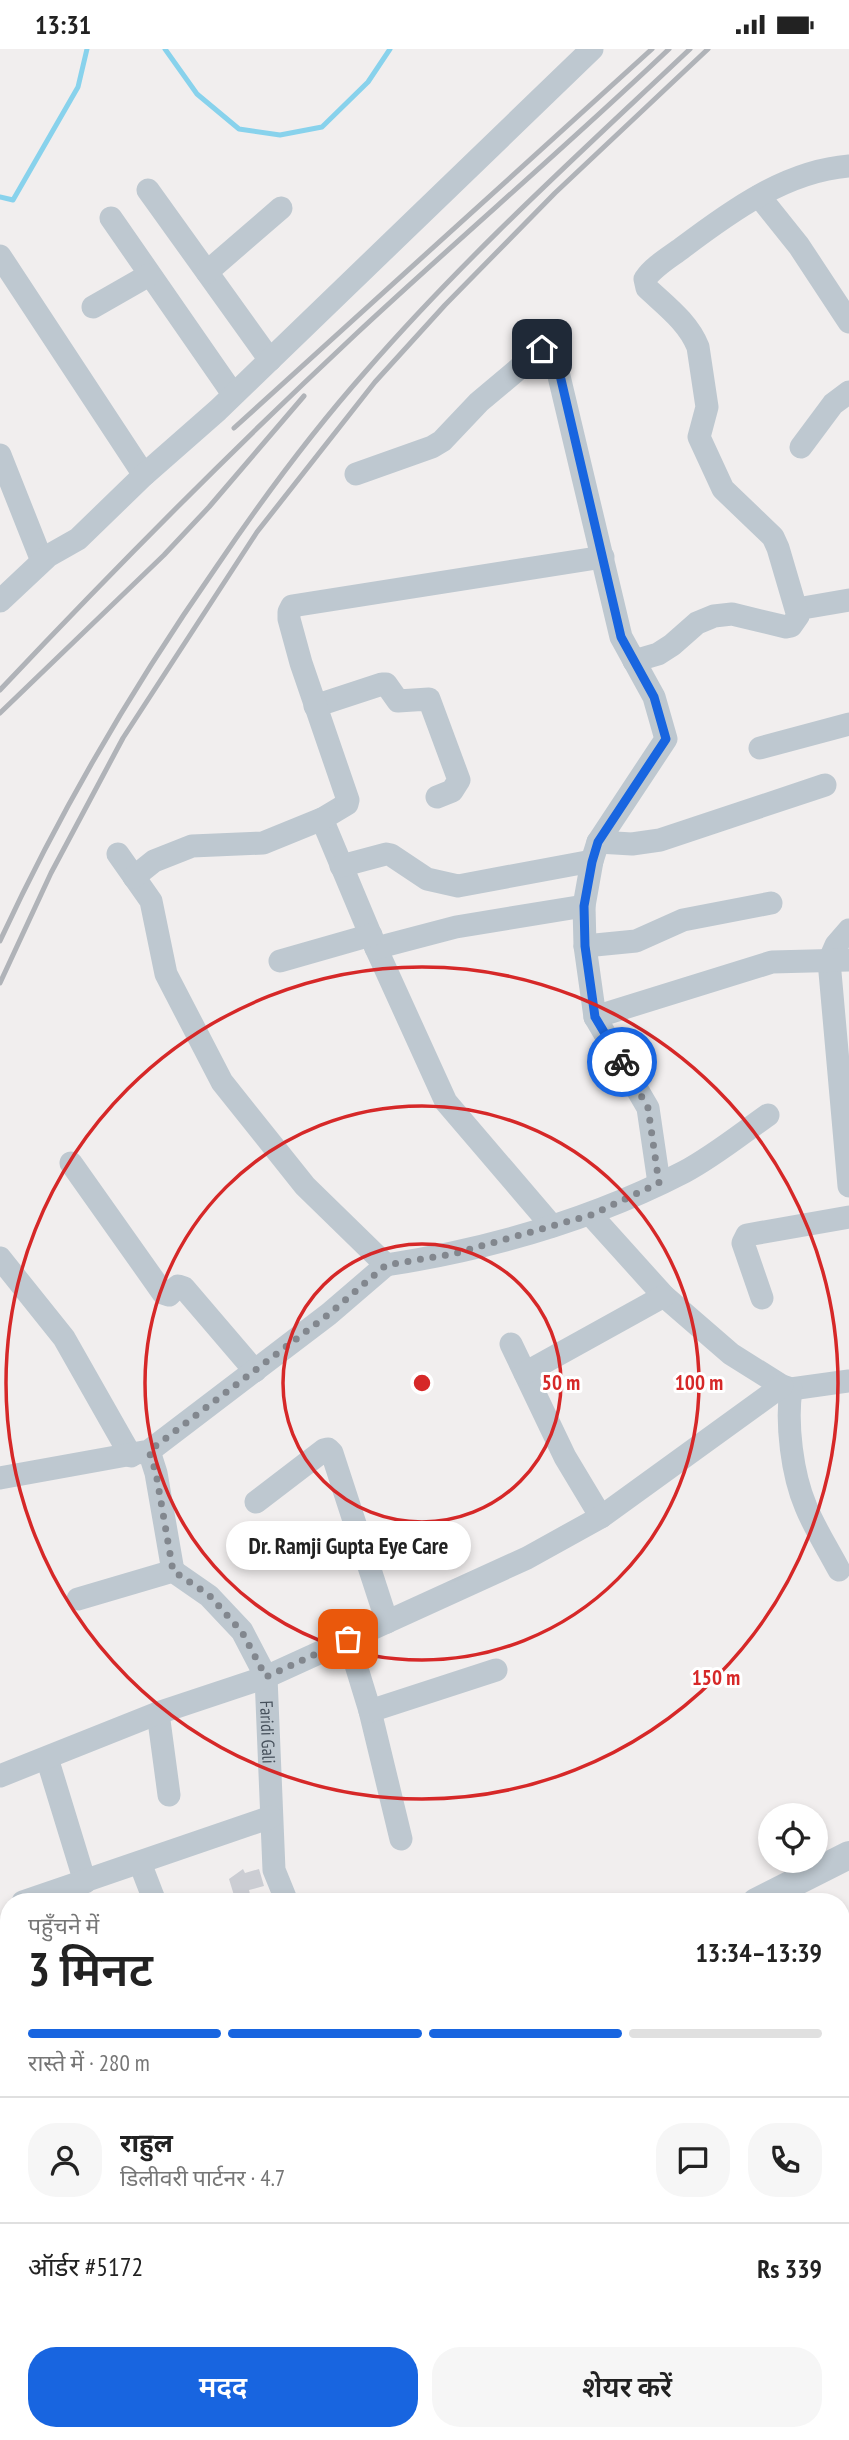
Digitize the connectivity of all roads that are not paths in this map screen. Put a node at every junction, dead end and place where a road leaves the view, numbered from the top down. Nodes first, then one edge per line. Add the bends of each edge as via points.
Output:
1 (592, 49) edge
2 (849, 166) edge
3 (148, 190) dead end
4 (759, 195) junction
5 (281, 208) dead end
6 (111, 218) dead end
7 (0, 255) edge
8 (206, 272) junction
9 (149, 275) junction
10 (93, 307) dead end
11 (849, 322) edge
12 (270, 360) junction
13 (849, 392) edge
14 (233, 394) junction
15 (800, 447) dead end
16 (0, 455) edge
17 (356, 474) dead end
18 (144, 475) junction
19 (603, 557) junction
20 (42, 561) junction
21 (849, 600) edge
22 (0, 601) edge
23 (797, 608) junction
24 (634, 661) junction
25 (315, 706) junction
26 (849, 724) edge
27 (760, 748) dead end
28 (825, 785) dead end
29 (438, 797) dead end
30 (322, 819) junction
31 (595, 852) junction
32 (118, 855) dead end
33 (341, 866) junction
34 (134, 877) junction
35 (771, 903) dead end
36 (584, 906) junction
37 (849, 930) edge
38 (374, 941) junction
39 (585, 946) junction
40 (839, 960) edge
41 (280, 961) dead end
42 (595, 1017) junction
43 (768, 1115) dead end
44 (71, 1163) dead end
45 (659, 1183) junction
46 (849, 1184) edge
47 (591, 1215) junction
48 (849, 1217) edge
49 (552, 1226) junction
50 (0, 1258) edge
51 (386, 1265) junction
52 (664, 1296) junction
53 (762, 1298) dead end
54 (510, 1344) dead end
55 (255, 1371) junction
56 (525, 1373) junction
57 (849, 1381) edge
58 (786, 1387) junction
59 (140, 1453) junction
60 (0, 1478) edge
61 (256, 1502) dead end
62 (601, 1517) junction
63 (839, 1570) dead end
64 (173, 1571) junction
65 (78, 1599) dead end
66 (387, 1622) junction
67 (348, 1639) junction
68 (496, 1670) dead end
69 (266, 1677) junction
70 (370, 1711) junction
71 (158, 1713) junction
72 (47, 1758) junction
73 (0, 1776) edge
74 (169, 1795) dead end
75 (271, 1817) junction
76 (401, 1839) dead end
77 (849, 1855) edge
78 (140, 1863) junction
79 (85, 1882) junction
80 (52, 1893) edge
81 (152, 1893) edge
82 (283, 1893) edge
83 (775, 1893) edge

1 - 12 street
2 - 4 street via 789,181
3 - 8 street
4 - 11 street
4 - 23 street via 648,274 645,283 690,329 698,347 707,407 699,437 723,489 773,537
5 - 8 street
6 - 9 street
7 - 18 street
8 - 12 street
9 - 10 street
9 - 14 street
12 - 14 street
13 - 15 street via 833,404
14 - 18 street
16 - 20 street
17 - 19 street via 442,441 479,402 547,348 556,358
18 - 20 street via 78,539
19 - 24 street via 621,637
19 - 25 street via 292,606 289,619
20 - 22 street
21 - 23 street
23 - 24 street via 796,622 786,627 732,614 705,618 666,650
24 - 31 street via 654,697 666,739
25 - 29 street via 382,684 402,703 429,699 459,781 452,791
25 - 30 street via 348,800 342,809
26 - 27 street
28 - 31 street via 660,840
30 - 33 street
30 - 34 street via 263,843 192,846 154,861
31 - 33 street via 457,885 427,879 386,854
31 - 36 street
32 - 34 street
33 - 38 street
34 - 51 street via 152,901 166,974 222,1081 305,1187
35 - 39 street via 683,920 636,941
36 - 38 street
36 - 39 street
37 - 40 street via 836,944
38 - 41 street
38 - 49 street via 446,1102
39 - 42 street
40 - 42 street via 772,962
40 - 46 street
42 - 45 street via 648,1108
43 - 45 street via 686,1171
44 - 55 street via 163,1293 184,1288
45 - 47 street
47 - 49 street
47 - 52 street
48 - 53 street via 747,1235 743,1243
49 - 51 street via 453,1254
50 - 59 street via 64,1338
51 - 55 street
52 - 56 street
52 - 58 street via 732,1354
54 - 56 street
55 - 59 street
56 - 62 street via 565,1457
57 - 58 street
58 - 62 street
58 - 63 street via 789,1435 801,1492
59 - 60 street
59 - 64 street via 156,1473
61 - 66 street via 328,1449
62 - 66 street via 527,1558
64 - 65 street
64 - 69 street, Faridi Gali via 209,1595 242,1632
66 - 67 street
67 - 69 street
67 - 70 street
68 - 70 street
69 - 71 street
69 - 75 street, Faridi Gali
70 - 76 street
71 - 72 street
71 - 74 street
72 - 73 street
72 - 79 street
75 - 78 street
75 - 82 street, Faridi Gali via 274,1870
77 - 83 street
78 - 79 street
78 - 81 street
79 - 80 street

